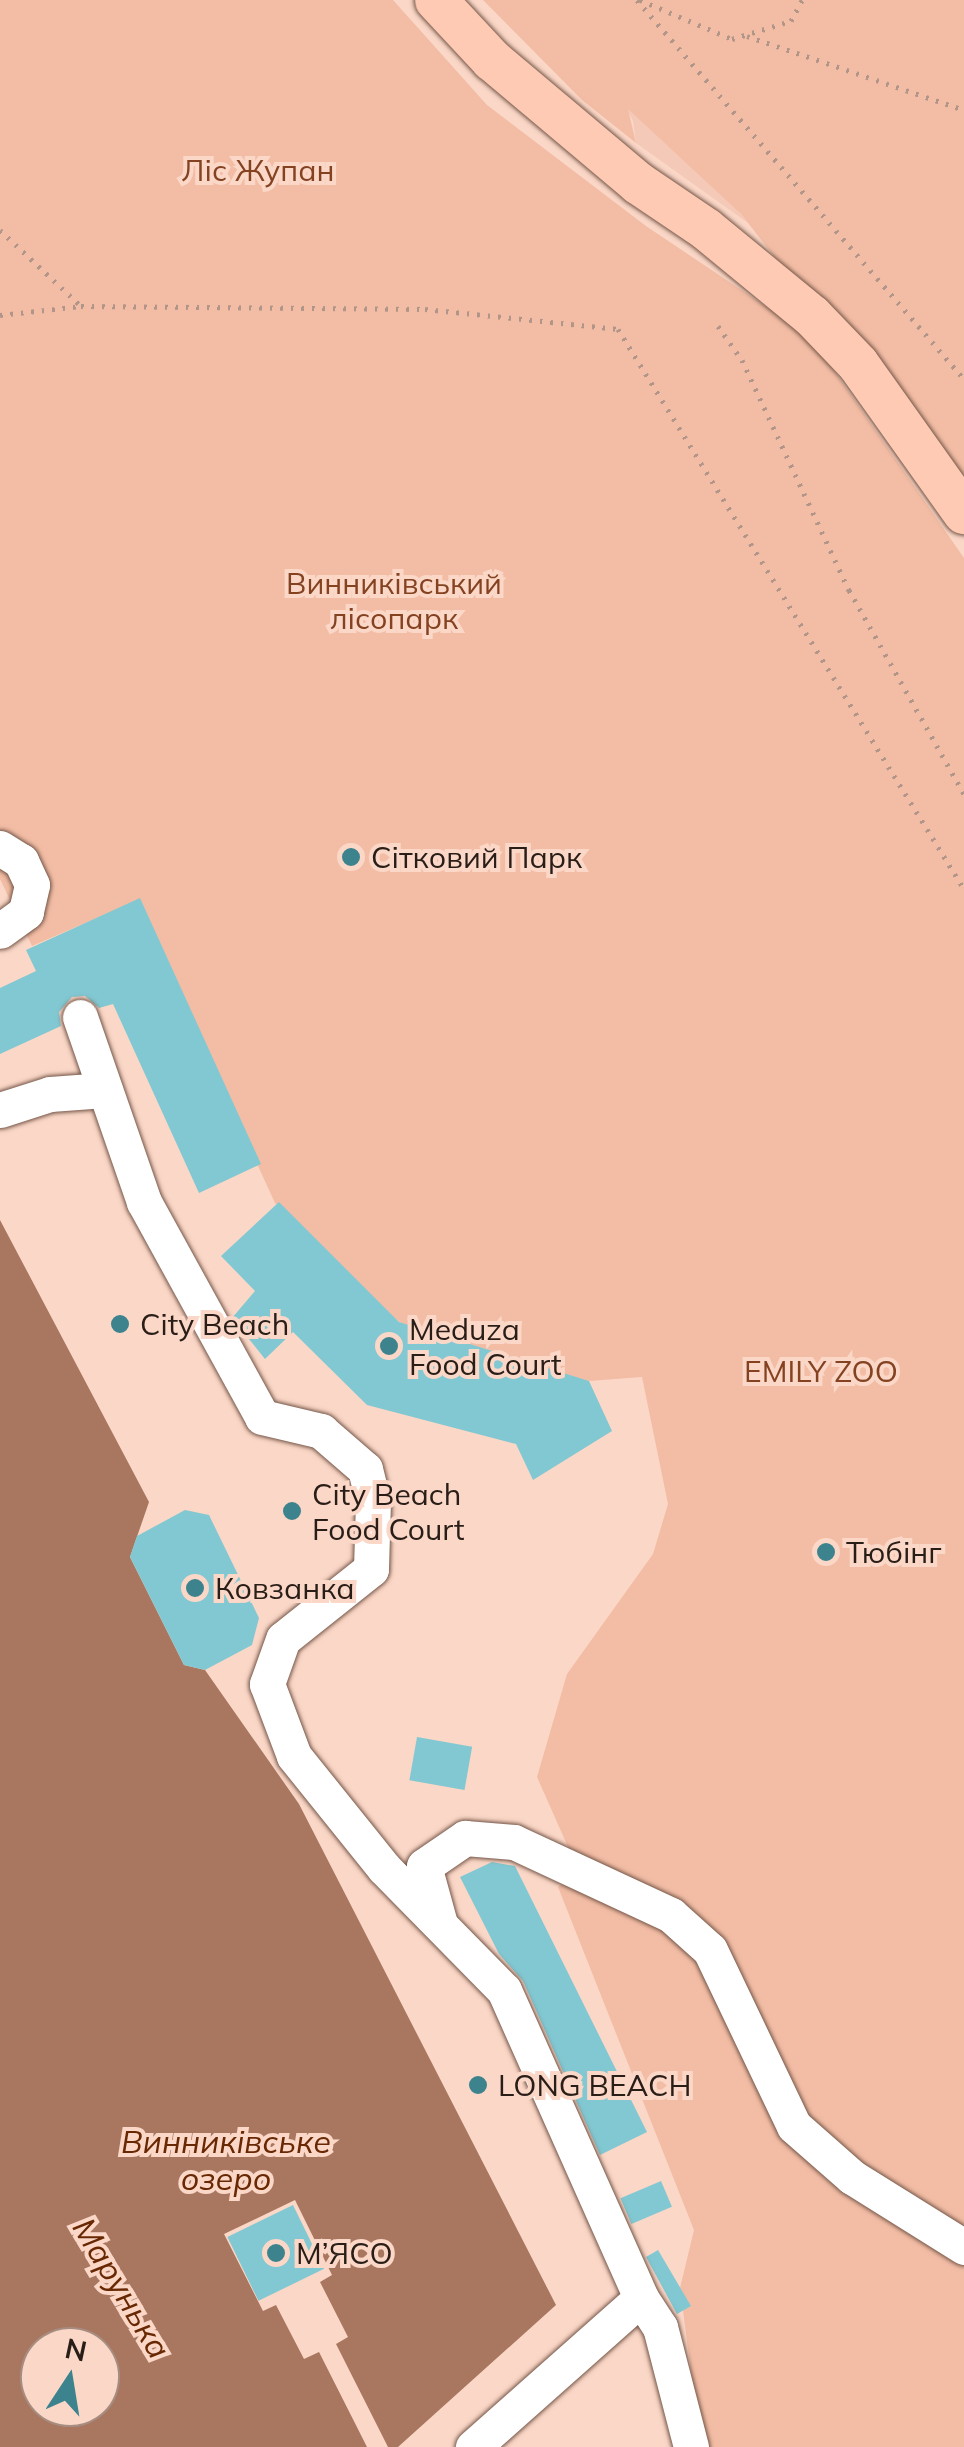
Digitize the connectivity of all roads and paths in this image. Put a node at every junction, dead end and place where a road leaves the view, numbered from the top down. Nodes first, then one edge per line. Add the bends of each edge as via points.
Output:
1 (436, 0) edge
2 (638, 0) edge
3 (802, 0) edge
4 (747, 36) junction
5 (964, 110) edge
6 (0, 230) edge
7 (81, 306) junction
8 (0, 314) edge
9 (718, 326) dead end
10 (964, 379) edge
11 (964, 513) edge
12 (964, 794) edge
13 (0, 848) edge
14 (964, 889) edge
15 (0, 931) edge
16 (80, 1017) dead end
17 (105, 1090) junction
18 (0, 1110) edge
19 (441, 1926) junction
20 (964, 2247) edge
21 (650, 2313) junction
22 (473, 2447) edge
23 (691, 2447) edge

1 - 11 main road via 492,60 638,183 706,228 812,316 858,364
2 - 4 path via 699,29
2 - 10 path
3 - 4 path via 791,21
4 - 5 path
6 - 7 path
7 - 8 path
7 - 14 path via 425,308 618,328
9 - 12 path via 742,360 849,590
13 - 15 street via 21,861 32,886 26,912
16 - 17 street
17 - 18 street via 50,1094
17 - 19 street via 144,1202 262,1417 321,1431 366,1469 374,1517 371,1569 283,1639 268,1684 294,1756
19 - 20 street via 424,1866 465,1838 514,1842 671,1914 710,1950 794,2126 852,2177
19 - 21 street via 504,1990
21 - 22 street
21 - 23 street

